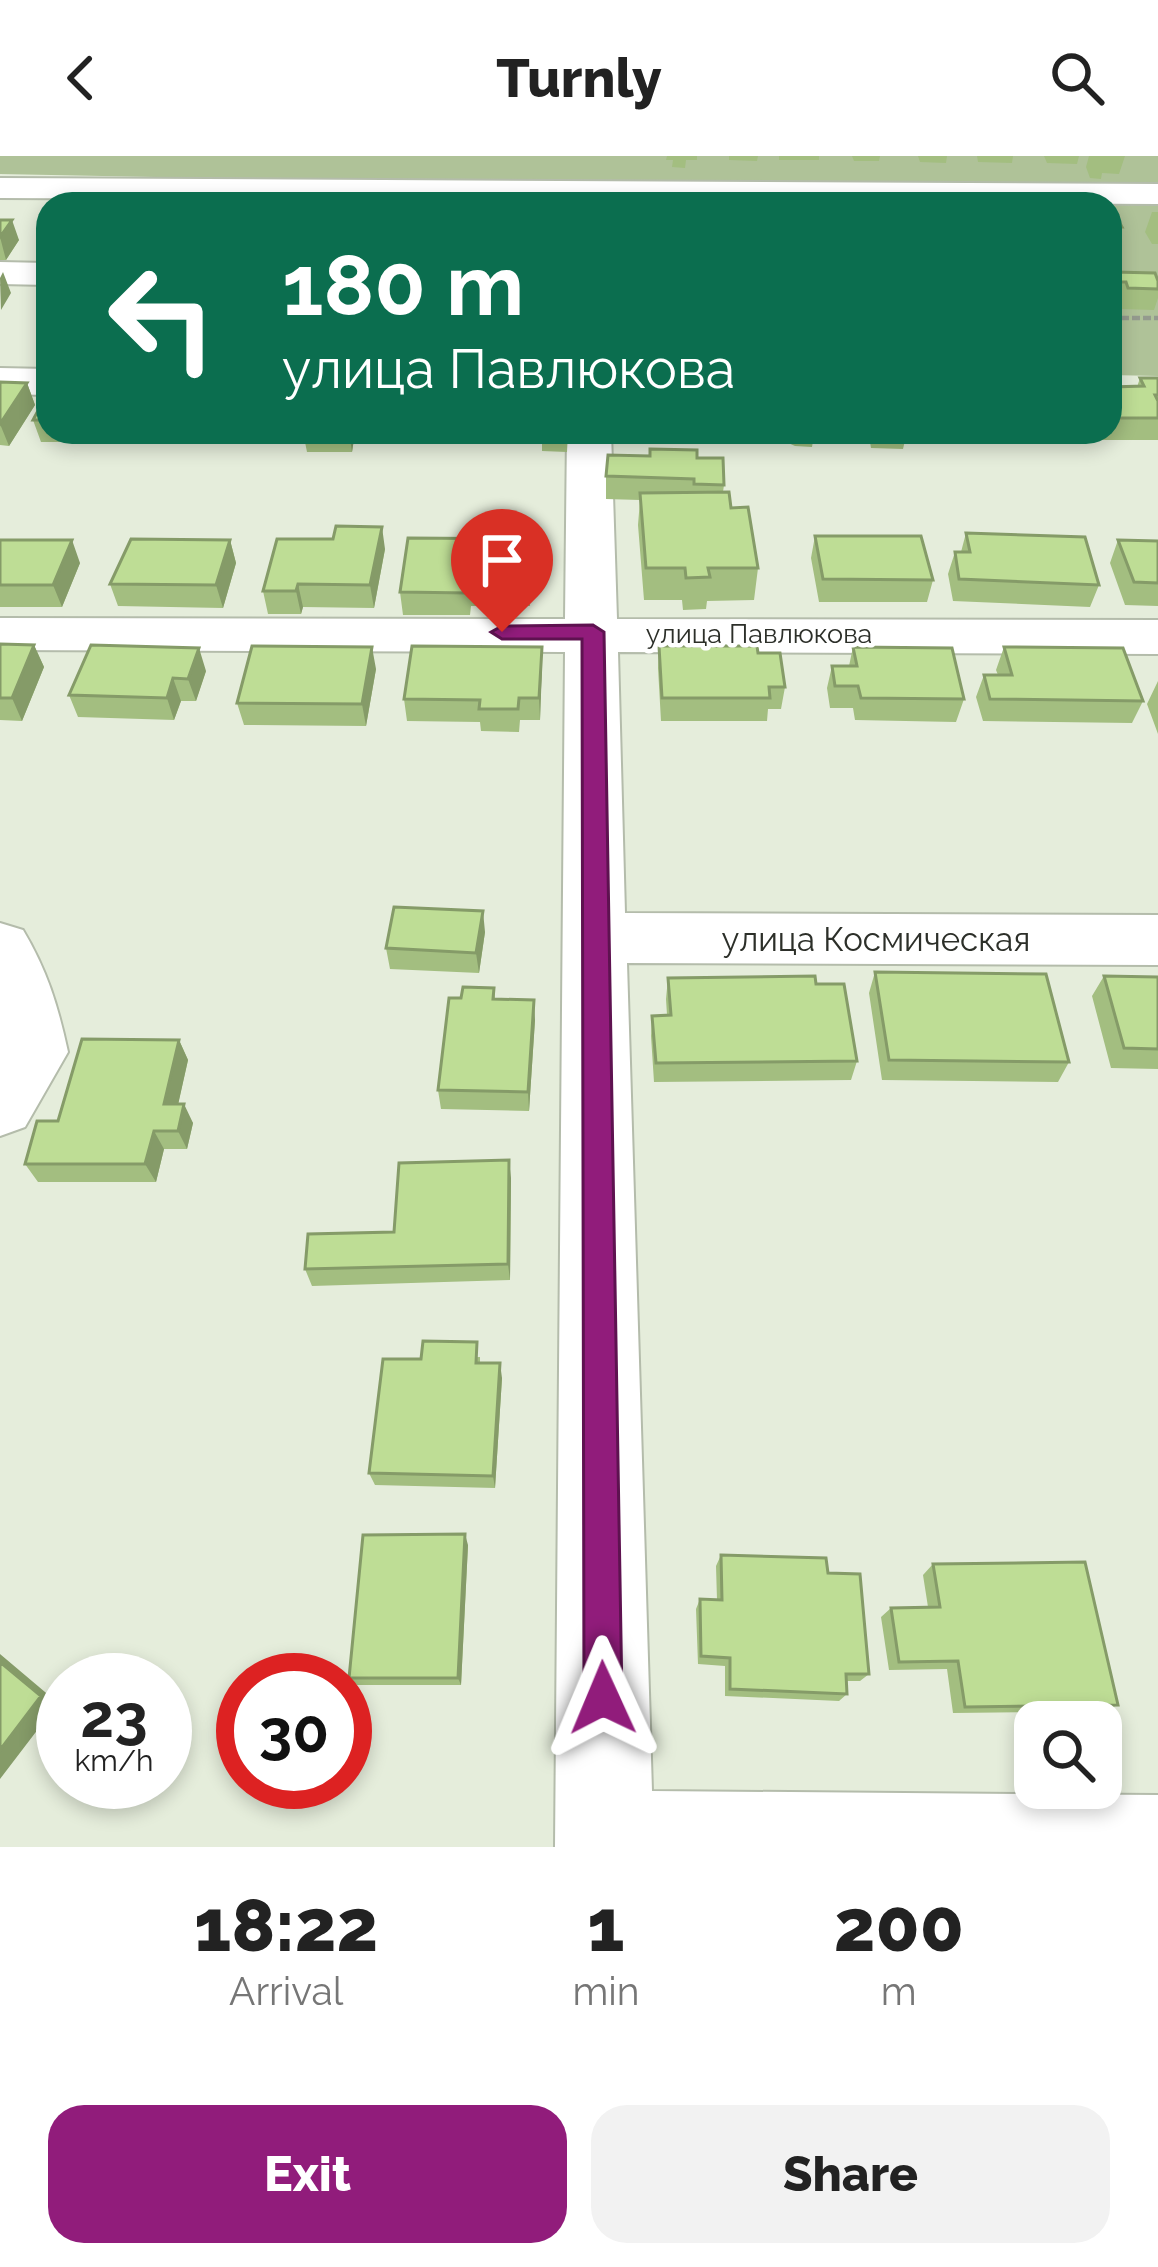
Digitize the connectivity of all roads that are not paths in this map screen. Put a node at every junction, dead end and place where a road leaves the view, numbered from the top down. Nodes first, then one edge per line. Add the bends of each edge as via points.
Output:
1 (17, 169) edge
2 (1067, 192) edge
3 (1122, 193) edge
4 (1158, 194) edge
5 (0, 273) edge
6 (36, 274) edge
7 (0, 381) edge
8 (36, 382) edge
9 (589, 444) edge
10 (593, 632) junction
11 (0, 634) edge
12 (1158, 637) edge
13 (593, 938) junction
14 (1158, 940) edge
15 (0, 948) edge
16 (0, 1106) edge
17 (605, 1844) edge
18 (1158, 1844) edge

1 - 2 street
3 - 4 street
5 - 6 street
7 - 8 street
9 - 10 street
10 - 11 street, улица Павлюкова
10 - 12 street, улица Павлюкова
10 - 13 street
13 - 14 street, улица Космическая
13 - 17 street
15 - 16 street via 19,980 34,1052
17 - 18 street

